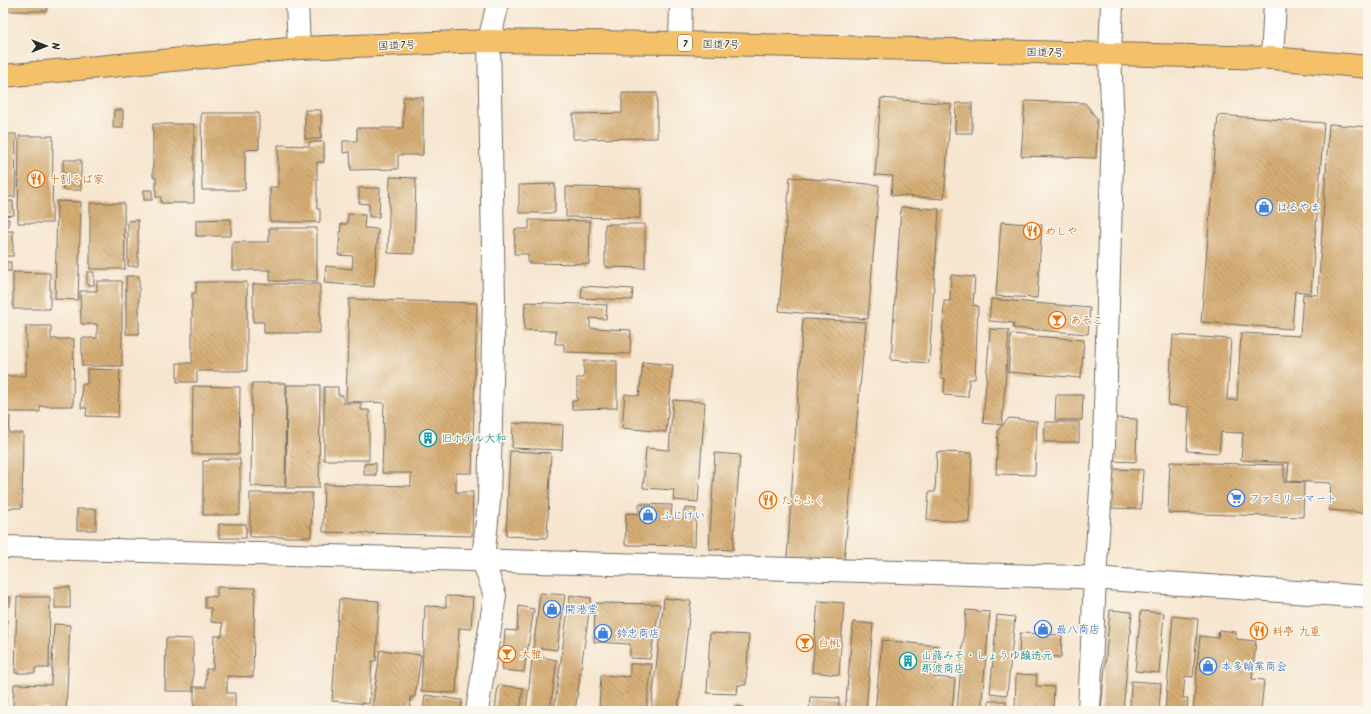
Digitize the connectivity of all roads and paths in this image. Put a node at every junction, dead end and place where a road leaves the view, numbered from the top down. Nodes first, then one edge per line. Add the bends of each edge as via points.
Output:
1 (297, 3) edge
2 (498, 3) edge
3 (681, 3) edge
4 (1112, 3) edge
5 (1275, 3) edge
6 (489, 41) junction
7 (680, 43) junction
8 (299, 48) junction
9 (1110, 54) junction
10 (1272, 58) junction
11 (1368, 66) edge
12 (3, 76) edge
13 (3, 547) edge
14 (483, 560) junction
15 (1095, 578) junction
16 (1368, 597) edge
17 (477, 711) edge
18 (1089, 711) edge

1 - 8 street
2 - 6 street
3 - 7 street
4 - 9 street
5 - 10 street
6 - 7 highway, 国道7号 / 7
6 - 8 highway, 国道7号 / 7
6 - 14 street via 494,299 488,502
7 - 9 highway, 国道7号 / 7
8 - 12 highway, 国道7号 / 7
9 - 10 highway, 国道7号 / 7
9 - 15 street via 1113,143 1104,445
10 - 11 highway, 国道7号 / 7
13 - 14 street
14 - 15 street
14 - 17 street via 495,596
15 - 16 street
15 - 18 street

